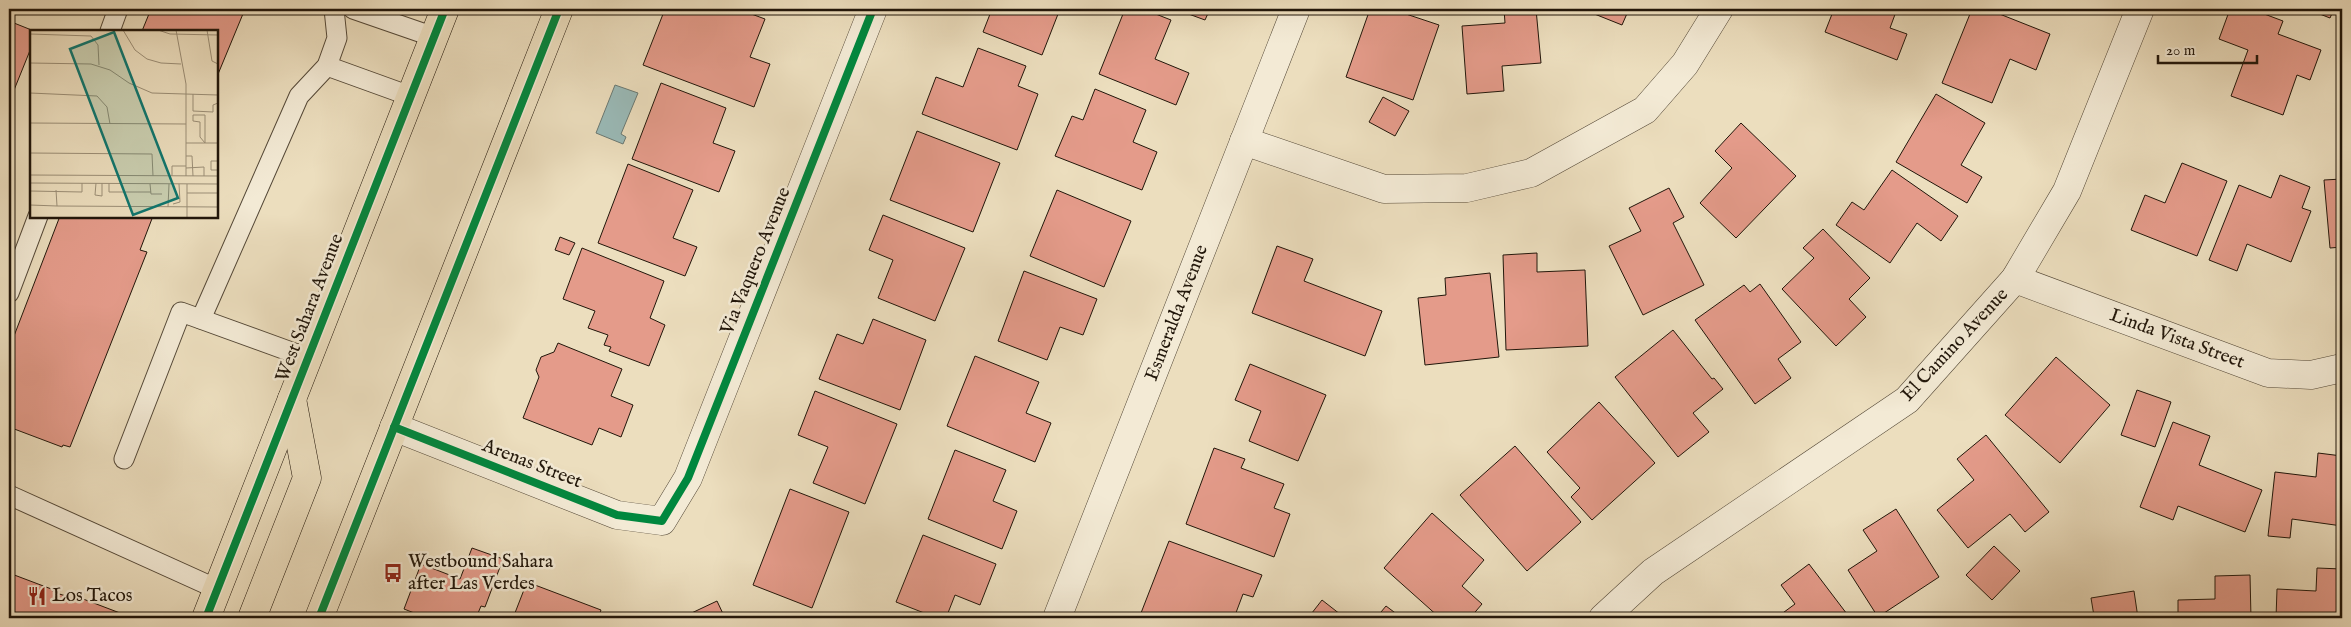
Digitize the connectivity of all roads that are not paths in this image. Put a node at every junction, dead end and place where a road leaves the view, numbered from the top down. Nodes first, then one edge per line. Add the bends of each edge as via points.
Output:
1 (118, 9) edge
2 (334, 9) edge
3 (353, 9) edge
4 (445, 9) edge
5 (559, 9) edge
6 (873, 9) edge
7 (1296, 9) edge
8 (1719, 9) edge
9 (2140, 9) edge
10 (110, 30) edge
11 (434, 37) junction
12 (327, 66) junction
13 (410, 96) junction
14 (1244, 141) junction
15 (37, 218) edge
16 (2015, 279) junction
17 (9, 293) edge
18 (201, 319) junction
19 (308, 358) junction
20 (2342, 368) edge
21 (292, 399) junction
22 (394, 427) junction
23 (124, 459) dead end
24 (9, 495) edge
25 (662, 521) joint
26 (217, 589) junction
27 (206, 618) edge
28 (252, 618) edge
29 (319, 618) edge
30 (1057, 618) edge
31 (1603, 618) edge

1 - 10 lane
2 - 12 lane via 337,38
3 - 11 lane
4 - 11 main road, West Sahara Avenue
5 - 22 main road
6 - 25 street, Via Vaquero Avenue via 688,478
7 - 14 street, Esmeralda Avenue
8 - 14 street via 1686,64 1645,110 1531,173 1468,188 1384,189
9 - 16 street, El Camino Avenue via 2067,191
11 - 13 main road, West Sahara Avenue
12 - 13 lane
12 - 18 lane via 299,96
13 - 19 main road, West Sahara Avenue
14 - 30 street, Esmeralda Avenue
15 - 17 lane
16 - 20 street, Linda Vista Street via 2268,373 2311,375
16 - 31 street, El Camino Avenue via 1907,400 1653,572
18 - 19 lane
18 - 23 lane via 181,312
19 - 21 main road, West Sahara Avenue
21 - 26 main road, West Sahara Avenue
21 - 28 main road via 307,478
22 - 25 street, Arenas Street via 617,515
22 - 29 main road
24 - 26 lane
26 - 27 main road, West Sahara Avenue

